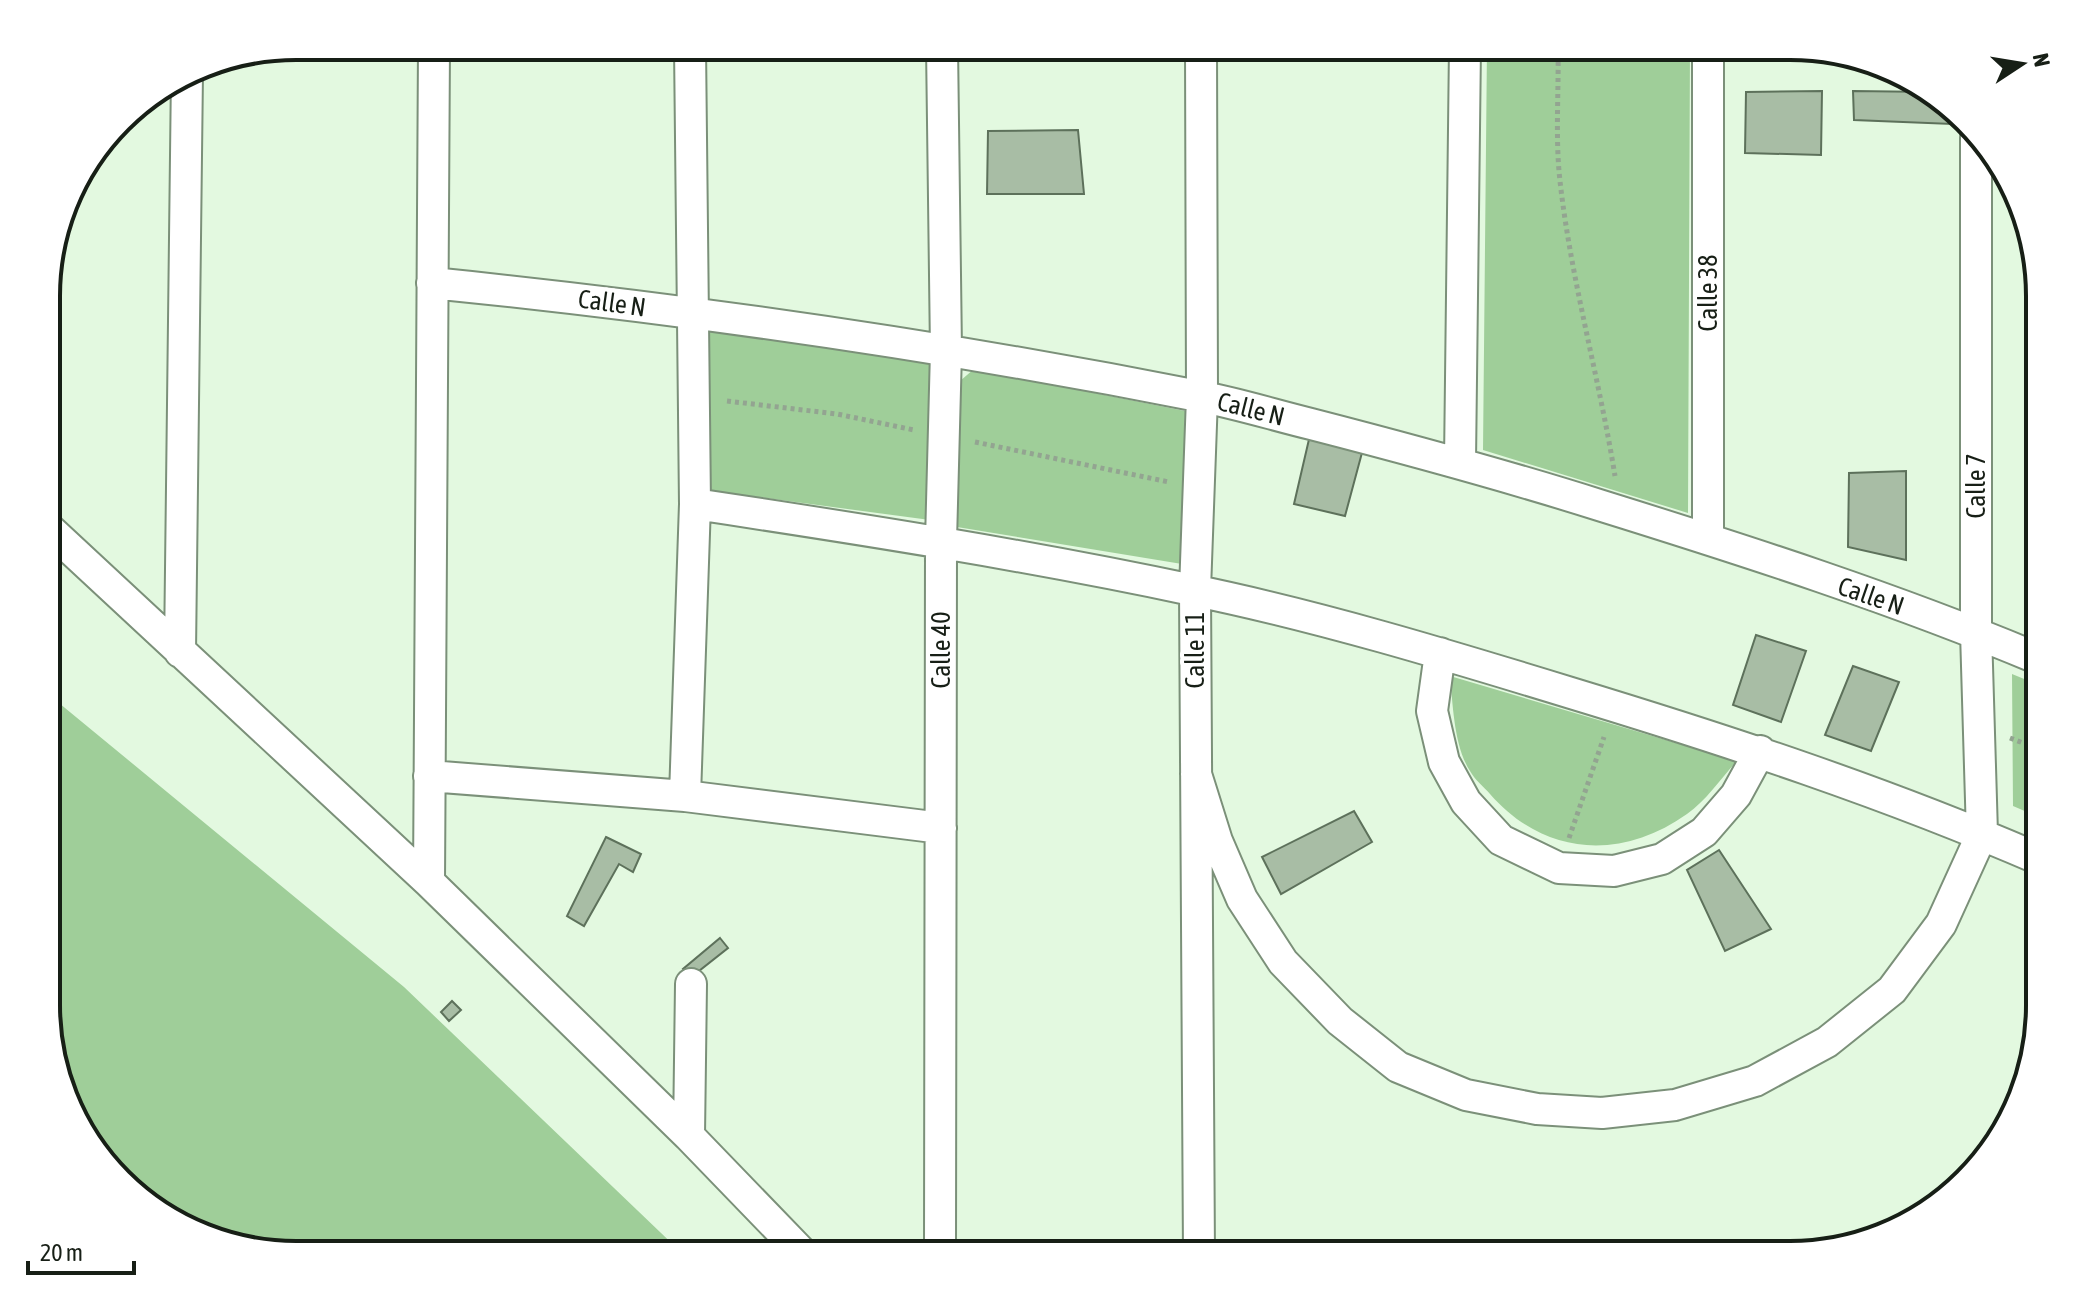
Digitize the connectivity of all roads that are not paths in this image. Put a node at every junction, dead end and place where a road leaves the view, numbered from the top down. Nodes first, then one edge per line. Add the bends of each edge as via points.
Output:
1 (434, 60) edge
2 (690, 60) edge
3 (942, 60) edge
4 (1201, 60) edge
5 (1465, 60) edge
6 (1708, 60) edge
7 (187, 88) edge
8 (1976, 152) edge
9 (432, 283) junction
10 (693, 314) junction
11 (946, 351) junction
12 (1202, 397) junction
13 (1460, 462) junction
14 (695, 504) junction
15 (60, 539) edge
16 (1708, 539) junction
17 (941, 541) junction
18 (1195, 590) junction
19 (1976, 632) junction
20 (180, 652) junction
21 (1440, 653) junction
22 (2025, 653) edge
23 (1760, 751) junction
24 (1196, 774) junction
25 (429, 776) junction
26 (685, 796) junction
27 (941, 828) junction
28 (1982, 834) junction
29 (2025, 853) edge
30 (429, 882) junction
31 (691, 984) dead end
32 (689, 1136) junction
33 (1199, 1240) edge
34 (790, 1241) edge
35 (940, 1241) edge

1 - 9 street
2 - 10 street
3 - 11 street, Calle 40
4 - 12 street, Calle 11
5 - 13 street
6 - 16 street, Calle 38
7 - 20 street
8 - 19 street, Calle 7
9 - 10 street, Calle N
9 - 25 street
10 - 11 street, Calle N
10 - 14 street
11 - 12 street, Calle N
11 - 17 street, Calle 40
12 - 13 street, Calle N
12 - 18 street, Calle 11
13 - 16 street, Calle N
14 - 17 street
14 - 26 street
15 - 20 street
16 - 19 street, Calle N
17 - 18 street
17 - 27 street, Calle 40
18 - 21 street
18 - 24 street, Calle 11
19 - 22 street, Calle N
19 - 28 street, Calle 7
20 - 30 street
21 - 23 street
21 - 23 street via 1432,711 1444,762 1466,802 1501,840 1559,868 1614,871 1662,859 1704,832 1736,795
23 - 28 street
24 - 28 street via 1242,899 1283,962 1340,1021 1398,1067 1466,1095 1537,1109 1602,1113 1675,1105 1755,1081 1827,1042 1892,990 1941,924
24 - 33 street, Calle 11
25 - 26 street
25 - 30 street
26 - 27 street
27 - 35 street, Calle 40
28 - 29 street
30 - 32 street
31 - 32 street
32 - 34 street

